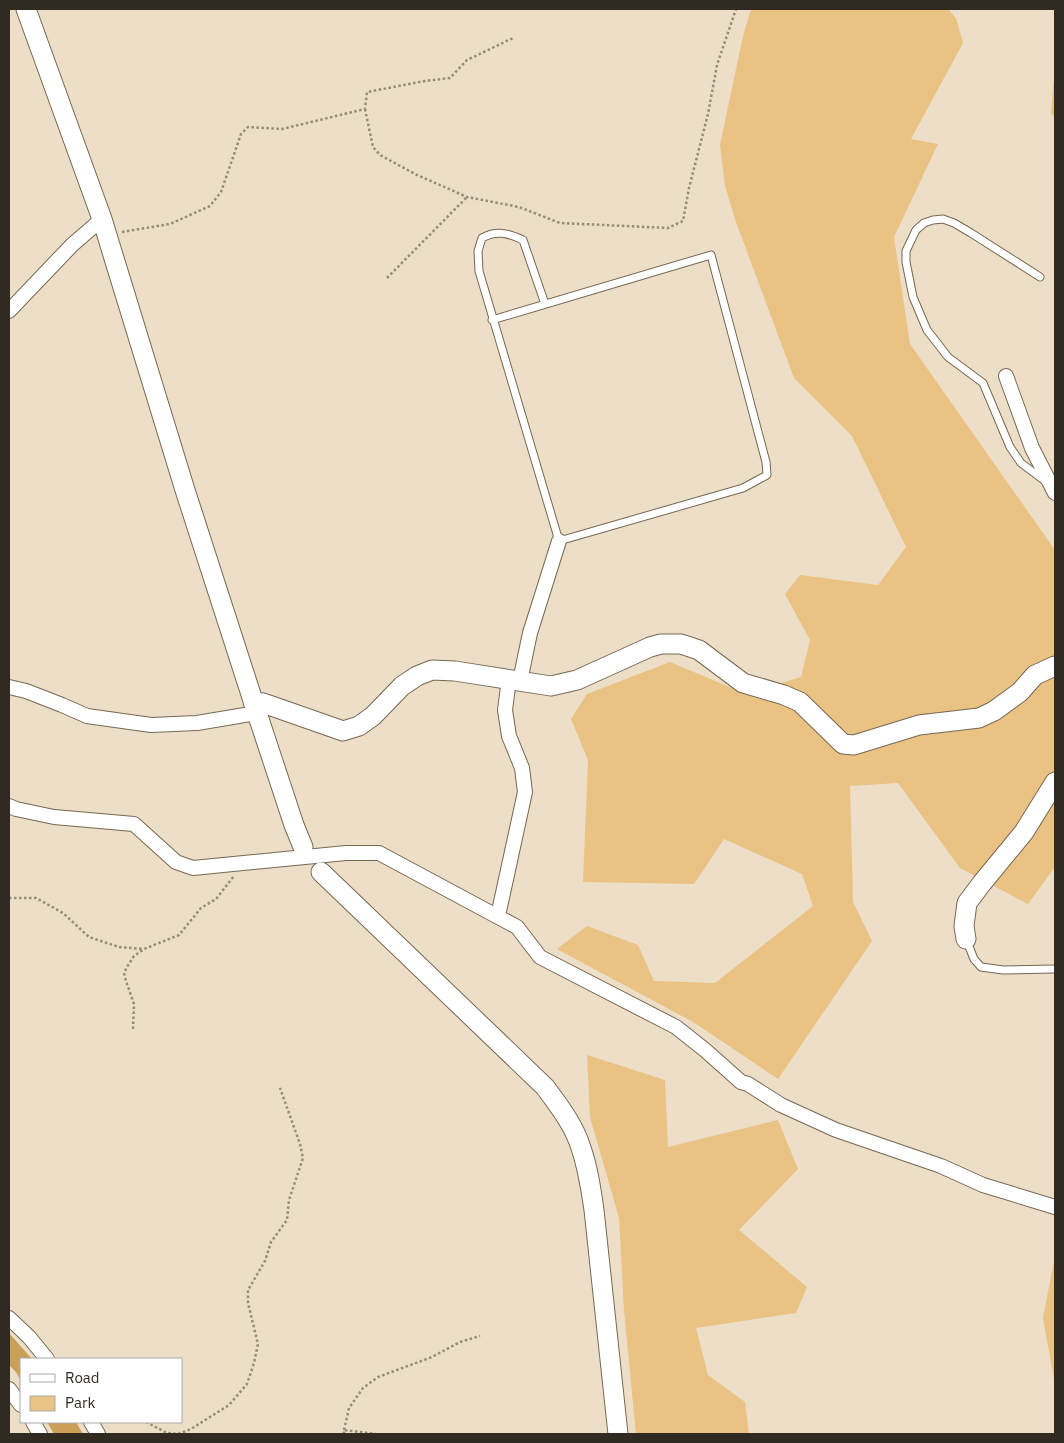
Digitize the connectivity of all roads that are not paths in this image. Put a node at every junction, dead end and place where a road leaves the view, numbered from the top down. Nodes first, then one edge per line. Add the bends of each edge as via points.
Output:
1 (26, 9) edge
2 (104, 227) junction
3 (1040, 277) dead end
4 (545, 304) junction
5 (9, 311) edge
6 (492, 320) junction
7 (1006, 376) dead end
8 (1054, 490) edge
9 (559, 541) junction
10 (1055, 666) edge
11 (514, 680) junction
12 (9, 687) edge
13 (255, 708) junction
14 (1055, 782) edge
15 (9, 806) edge
16 (303, 847) dead end
17 (321, 872) dead end
18 (498, 916) junction
19 (966, 939) joint
20 (1055, 969) edge
21 (1055, 1207) edge
22 (9, 1318) edge
23 (46, 1358) edge
24 (9, 1389) edge
25 (20, 1404) edge
26 (34, 1423) edge
27 (92, 1423) edge
28 (40, 1434) edge
29 (98, 1434) edge
30 (618, 1434) edge

1 - 2 street
2 - 5 street via 72,245
2 - 13 street
3 - 8 lane via 971,233 942,219 933,220 916,230 906,251 913,297 927,330 948,357 983,383 1010,447 1021,463
4 - 6 lane
4 - 6 lane via 523,240 508,233 490,233 482,238 478,251 479,271
4 - 9 lane via 712,255 767,475 743,488
6 - 9 lane
7 - 8 street via 1032,448
9 - 11 street
10 - 11 street via 1035,675 1020,692 979,718 918,725 854,745 843,744 800,702 743,683 699,650 681,644 650,647 564,684 551,686
11 - 13 street via 432,670 402,686 359,726 343,731 263,703
11 - 18 street via 505,710 510,736 522,768 525,792
12 - 13 street via 87,716 151,725 197,723
13 - 16 street
14 - 19 street via 1024,832 967,903
15 - 18 street via 54,817 134,824 176,862 193,868 346,853 379,854
17 - 30 street via 545,1087 567,1118 581,1146 591,1192
18 - 21 street via 517,927 540,957 676,1027 741,1082 781,1105 836,1130 941,1166 983,1185
19 - 20 lane via 981,967
22 - 23 street
24 - 25 street
26 - 28 street
27 - 29 street

